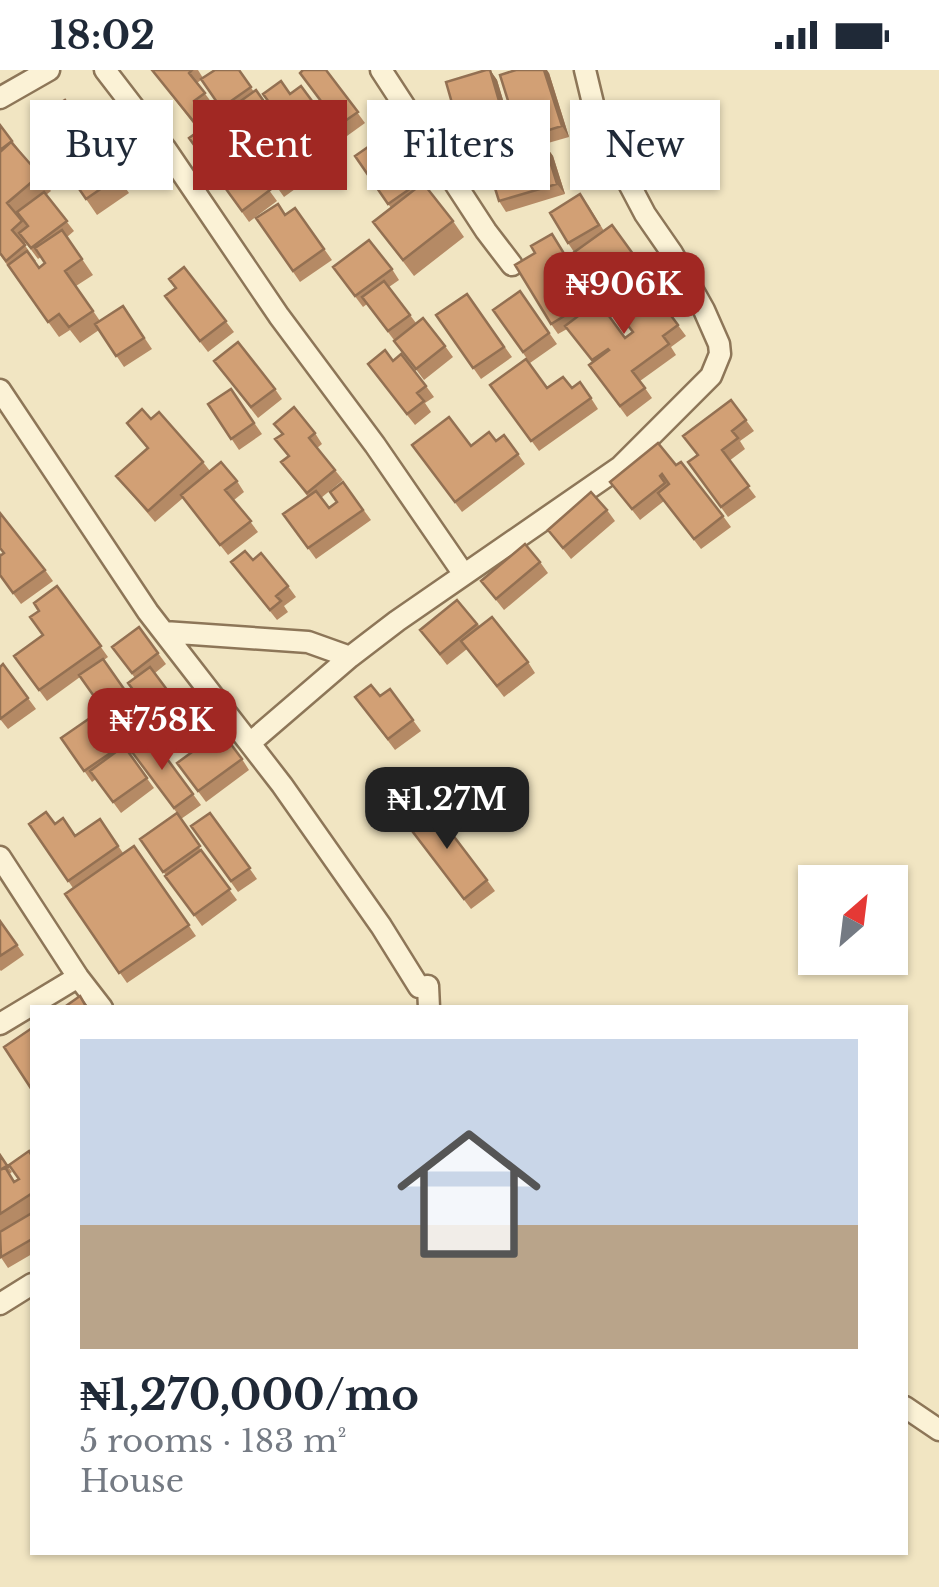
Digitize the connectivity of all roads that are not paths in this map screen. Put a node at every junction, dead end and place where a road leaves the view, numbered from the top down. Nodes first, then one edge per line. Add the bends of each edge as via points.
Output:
1 (48, 70) edge
2 (105, 70) edge
3 (381, 70) edge
4 (585, 70) edge
5 (0, 98) edge
6 (512, 266) edge
7 (0, 390) edge
8 (463, 573) junction
9 (164, 632) junction
10 (350, 658) junction
11 (250, 743) junction
12 (0, 857) edge
13 (78, 977) junction
14 (428, 986) junction
15 (32, 1005) edge
16 (100, 1005) edge
17 (428, 1005) edge
18 (444, 1005) edge
19 (30, 1006) edge
20 (0, 1024) edge
21 (30, 1285) edge
22 (0, 1304) edge
23 (908, 1408) edge
24 (939, 1430) edge

1 - 5 street
2 - 8 street
3 - 6 street
4 - 8 street via 597,120 704,310 720,354 702,387 620,467
7 - 9 street
8 - 10 street
9 - 10 street via 308,642
9 - 11 street
10 - 11 street
11 - 14 street via 418,986
12 - 13 street
13 - 15 street
13 - 16 street
14 - 17 street
14 - 18 street
19 - 20 street
21 - 22 street
23 - 24 street

